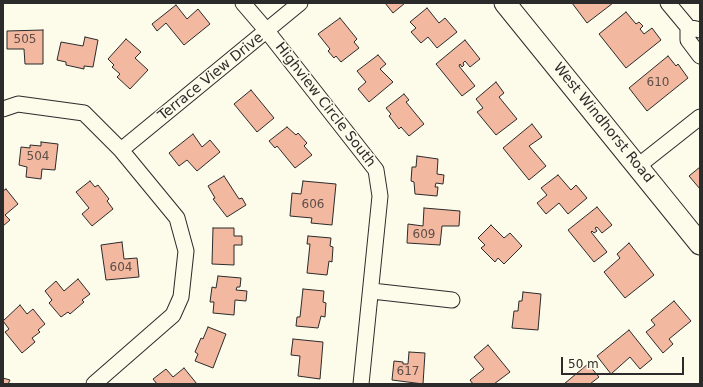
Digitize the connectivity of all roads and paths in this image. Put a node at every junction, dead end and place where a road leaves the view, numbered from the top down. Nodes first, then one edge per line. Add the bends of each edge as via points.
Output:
1 (243, 3) edge
2 (300, 3) edge
3 (505, 3) edge
4 (668, 3) edge
5 (694, 28) edge
6 (267, 31) junction
7 (700, 56) edge
8 (3, 109) edge
9 (700, 117) edge
10 (121, 150) junction
11 (638, 166) junction
12 (700, 244) edge
13 (372, 291) junction
14 (452, 300) dead end
15 (104, 381) edge
16 (361, 384) edge

1 - 6 street, Highview Circle South
2 - 6 street, Terrace View Drive
3 - 11 street, West Windhorst Road
4 - 5 street
5 - 7 street via 688,40
6 - 10 street, Terrace View Drive
6 - 13 street, Highview Circle South via 376,170 380,196
8 - 10 street via 18,104 84,113
9 - 11 street
10 - 15 street via 177,218 186,251 181,296 173,315
11 - 12 street, West Windhorst Road
13 - 14 street
13 - 16 street, Highview Circle South

